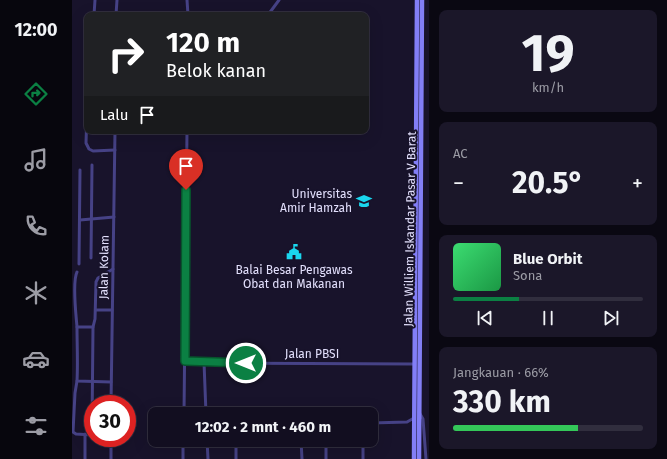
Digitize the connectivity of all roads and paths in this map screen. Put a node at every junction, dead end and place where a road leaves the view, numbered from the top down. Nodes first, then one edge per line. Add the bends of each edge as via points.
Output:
1 (94, 0) edge
2 (116, 0) edge
3 (187, 0) edge
4 (279, 0) edge
5 (417, 0) edge
6 (422, 0) edge
7 (94, 12) edge
8 (116, 12) edge
9 (188, 12) edge
10 (270, 12) edge
11 (420, 24) junction
12 (86, 134) edge
13 (115, 134) edge
14 (187, 134) edge
15 (115, 150) junction
16 (92, 166) dead end
17 (80, 170) dead end
18 (114, 217) junction
19 (80, 220) junction
20 (91, 220) junction
21 (91, 258) dead end
22 (79, 264) dead end
23 (113, 269) junction
24 (78, 272) dead end
25 (96, 310) junction
26 (112, 310) junction
27 (417, 311) junction
28 (77, 327) junction
29 (94, 327) junction
30 (72, 349) edge
31 (77, 349) junction
32 (185, 361) junction
33 (204, 362) junction
34 (414, 364) junction
35 (77, 381) junction
36 (93, 382) junction
37 (111, 382) junction
38 (93, 395) edge
39 (111, 395) edge
40 (184, 407) edge
41 (206, 407) edge
42 (418, 412) junction
43 (414, 418) junction
44 (378, 423) edge
45 (84, 434) edge
46 (84, 447) edge
47 (111, 447) edge
48 (183, 447) edge
49 (207, 447) edge
50 (236, 447) edge
51 (301, 447) edge
52 (326, 447) edge
53 (363, 447) edge
54 (84, 459) edge
55 (111, 459) edge
56 (183, 459) edge
57 (208, 459) edge
58 (236, 459) edge
59 (302, 459) edge
60 (326, 459) edge
61 (363, 459) edge
62 (414, 459) edge
63 (419, 459) edge
64 (426, 459) edge

1 - 7 street
2 - 8 street
3 - 9 street
4 - 10 street
5 - 11 street, Jalan Williem Iskandar Pasar V Barat
6 - 11 street, Jalan Williem Iskandar Pasar V Barat
11 - 27 street, Jalan Williem Iskandar Pasar V Barat
12 - 15 street via 86,143 93,151
13 - 15 street, Jalan Kolam
14 - 32 street
15 - 18 street, Jalan Kolam
16 - 20 street
17 - 19 street
18 - 20 street
18 - 23 street, Jalan Kolam
19 - 20 street
19 - 22 street
20 - 21 street
23 - 25 street via 96,280
23 - 26 street, Jalan Kolam
24 - 28 street via 75,276 74,300
25 - 26 street
25 - 29 street
26 - 37 street, Jalan Kolam
27 - 34 street, Jalan Williem Iskandar Pasar V Barat
27 - 42 street, Jalan Williem Iskandar Pasar V Barat
28 - 29 street
28 - 31 street
29 - 36 street
30 - 31 street
31 - 35 street
32 - 33 street, Jalan PBSI
32 - 40 street
33 - 34 street, Jalan PBSI
33 - 41 street
34 - 43 street, Jalan Williem Iskandar Pasar V Barat
35 - 36 street
35 - 45 street via 73,432
36 - 37 street
36 - 38 street
37 - 39 street, Jalan Kolam
42 - 63 street, Jalan Williem Iskandar Pasar V Barat
42 - 64 street via 423,419
43 - 44 street via 407,422
43 - 62 street, Jalan Williem Iskandar Pasar V Barat
46 - 54 street
47 - 55 street
48 - 56 street
49 - 57 street
50 - 58 street
51 - 59 street
52 - 60 street
53 - 61 street

